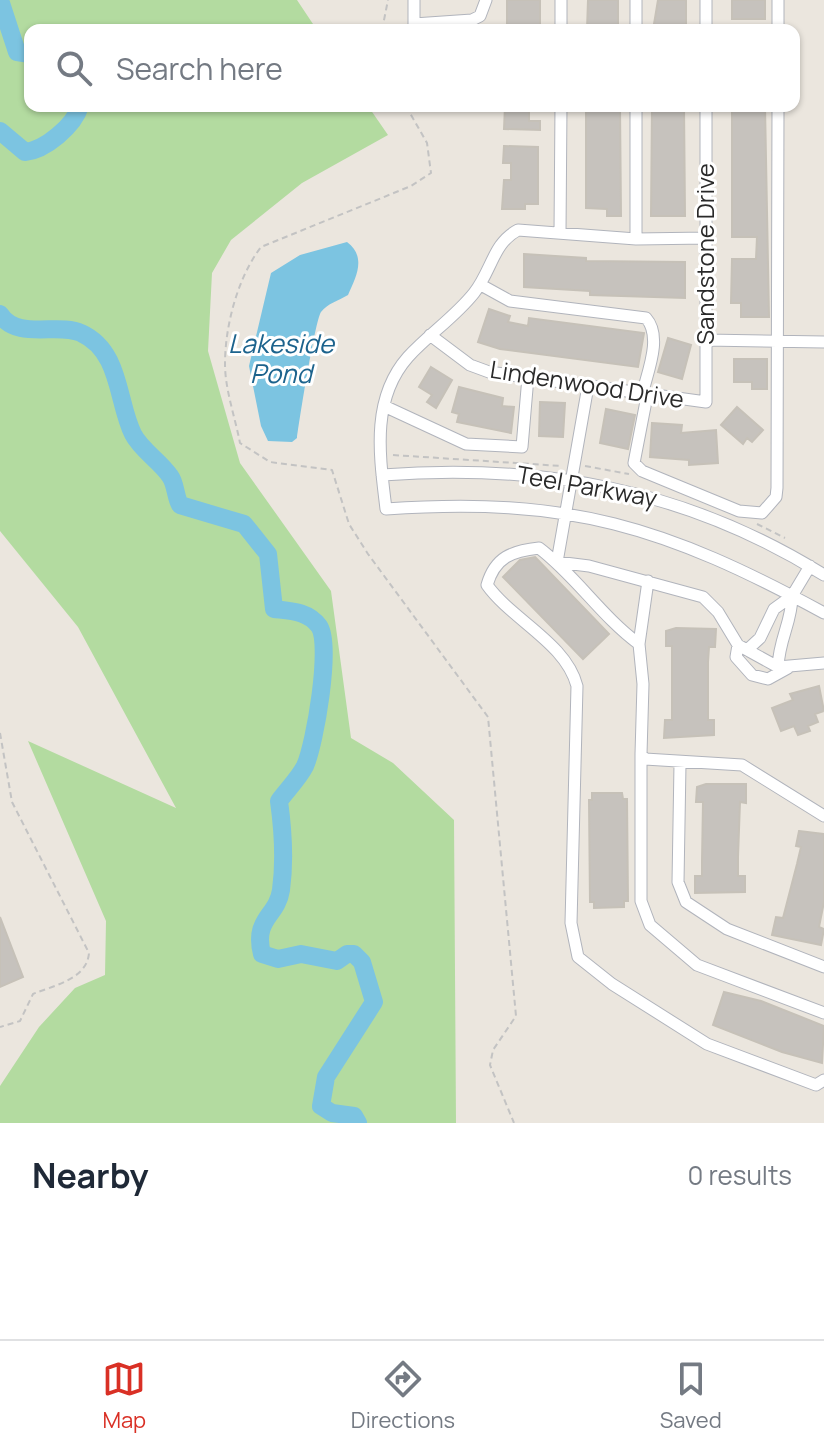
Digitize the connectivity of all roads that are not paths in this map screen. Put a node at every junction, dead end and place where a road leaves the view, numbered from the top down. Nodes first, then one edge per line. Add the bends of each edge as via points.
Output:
1 (414, 0) edge
2 (486, 0) edge
3 (561, 0) edge
4 (636, 0) edge
5 (706, 0) edge
6 (778, 0) edge
7 (414, 24) edge
8 (439, 24) edge
9 (561, 24) edge
10 (636, 24) edge
11 (706, 24) edge
12 (778, 24) edge
13 (561, 112) edge
14 (636, 112) edge
15 (706, 112) edge
16 (778, 112) edge
17 (560, 232) junction
18 (707, 238) junction
19 (636, 239) junction
20 (481, 285) junction
21 (430, 335) junction
22 (706, 340) junction
23 (778, 341) junction
24 (824, 342) edge
25 (528, 377) junction
26 (588, 386) junction
27 (645, 396) junction
28 (706, 402) joint
29 (384, 406) junction
30 (382, 475) junction
31 (570, 479) junction
32 (564, 512) junction
33 (557, 562) junction
34 (810, 566) junction
35 (824, 575) edge
36 (648, 581) junction
37 (792, 596) junction
38 (824, 613) edge
39 (639, 644) junction
40 (742, 647) junction
41 (824, 663) edge
42 (783, 668) junction
43 (641, 754) junction
44 (680, 764) junction
45 (824, 816) edge
46 (824, 967) edge
47 (824, 1013) edge
48 (824, 1080) edge

1 - 7 street
2 - 8 street via 480,16
3 - 9 street
4 - 10 street
5 - 11 street
6 - 12 street
13 - 17 street
14 - 19 street
15 - 18 street, Sandstone Drive
16 - 23 street
17 - 19 street
17 - 20 street via 518,230 503,238
18 - 19 street
18 - 22 street, Sandstone Drive
20 - 21 street
20 - 27 street via 510,301 646,318 654,343
21 - 25 street, Lindenwood Drive via 470,365
21 - 29 street via 402,366
22 - 23 street
22 - 28 street, Sandstone Drive
23 - 24 street
23 - 27 street via 776,497 762,513 739,511 642,471 634,463
25 - 26 street, Lindenwood Drive
25 - 29 street via 522,447 466,444
26 - 27 street, Lindenwood Drive
26 - 31 street
27 - 28 street, Lindenwood Drive
29 - 30 street via 379,429
30 - 31 street, Teel Parkway via 494,471
30 - 32 street, Teel Parkway via 386,509 479,504
31 - 32 street
31 - 34 street, Teel Parkway via 658,498 743,531
32 - 33 street
32 - 37 street, Teel Parkway via 674,541
33 - 36 street
33 - 39 street via 593,604
33 - 48 street via 539,548 518,550 499,561 487,585 562,658 577,686 571,923 578,957 707,1044 816,1085
34 - 35 street, Teel Parkway
34 - 37 street
36 - 39 street
36 - 40 street via 703,597
37 - 38 street, Teel Parkway
37 - 40 street via 774,609 760,638
37 - 42 street via 791,617 782,632
39 - 43 street
40 - 42 street
40 - 42 street via 736,657 752,675 768,679
41 - 42 street
43 - 44 street
43 - 47 street via 641,901 650,925 697,965
44 - 45 street via 742,765
44 - 46 street via 678,882 686,902 727,929

